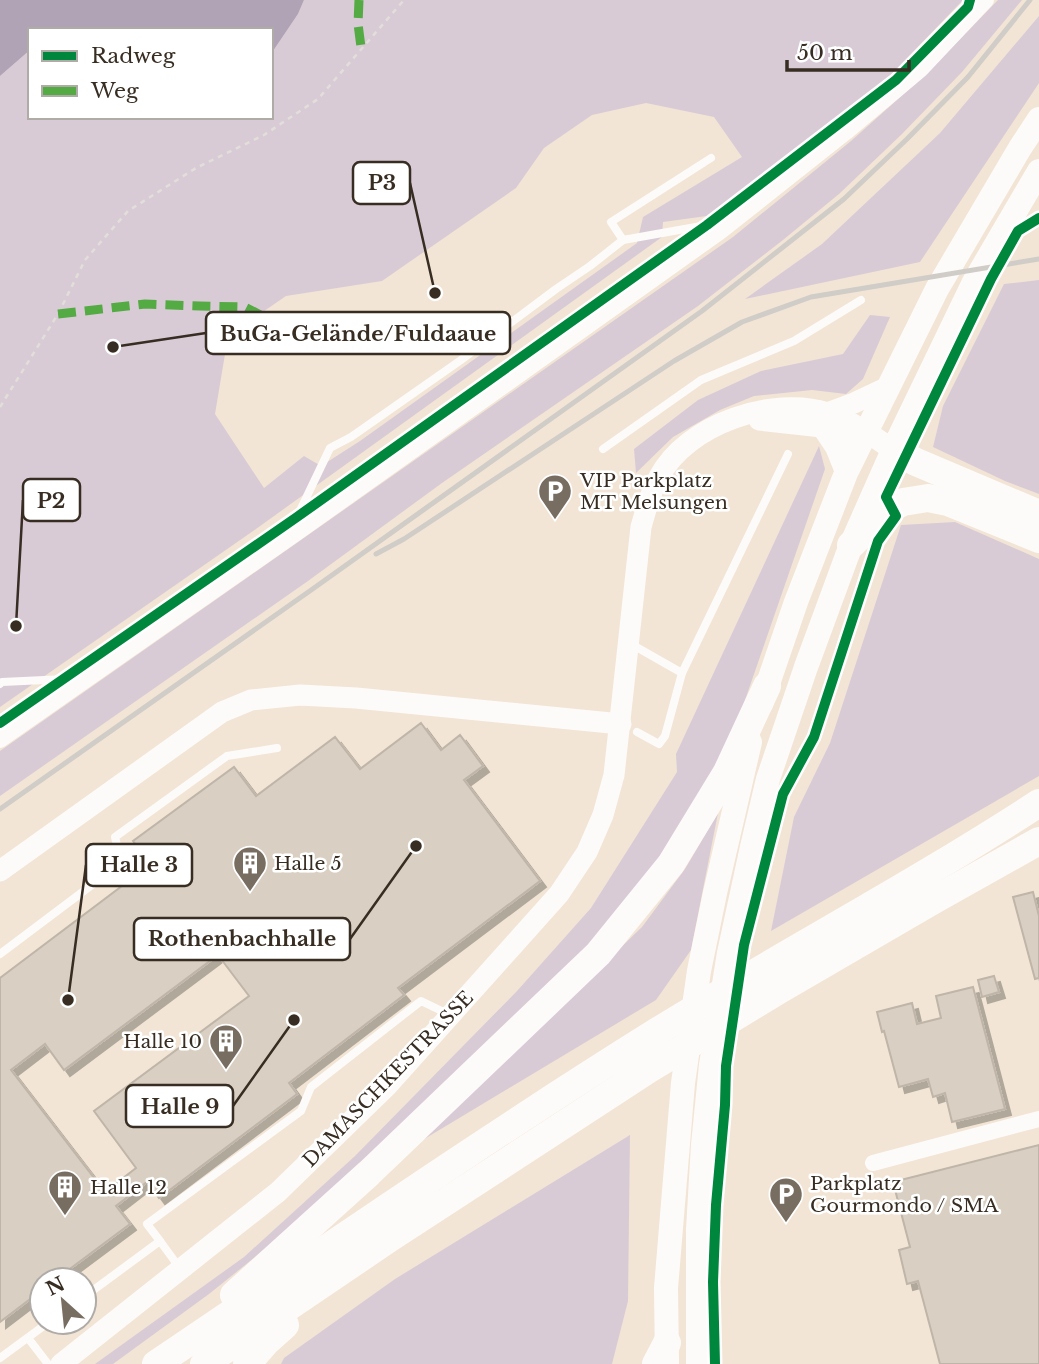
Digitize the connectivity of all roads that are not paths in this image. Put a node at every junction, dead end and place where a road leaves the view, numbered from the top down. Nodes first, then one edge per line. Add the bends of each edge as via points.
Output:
1 (986, 0) edge
2 (1039, 119) edge
3 (711, 158) dead end
4 (1039, 172) edge
5 (721, 231) junction
6 (623, 240) junction
7 (861, 300) dead end
8 (888, 387) junction
9 (825, 420) junction
10 (864, 436) junction
11 (603, 449) dead end
12 (893, 450) junction
13 (788, 454) dead end
14 (846, 473) junction
15 (1039, 514) edge
16 (298, 532) junction
17 (1039, 539) edge
18 (851, 545) junction
19 (628, 642) junction
20 (682, 673) junction
21 (1, 683) edge
22 (767, 686) junction
23 (76, 687) junction
24 (629, 728) junction
25 (0, 740) edge
26 (277, 748) dead end
27 (1039, 803) edge
28 (1039, 811) edge
29 (1039, 841) edge
30 (973, 846) junction
31 (0, 871) edge
32 (0, 954) edge
33 (451, 1015) junction
34 (1039, 1119) edge
35 (873, 1163) dead end
36 (390, 1238) junction
37 (160, 1241) junction
38 (180, 1269) junction
39 (98, 1287) edge
40 (31, 1336) edge
41 (28, 1338) junction
42 (663, 1357) edge
43 (0, 1358) edge
44 (48, 1364) edge
45 (61, 1364) edge
46 (156, 1364) edge
47 (204, 1364) edge
48 (247, 1364) edge
49 (698, 1364) edge

1 - 5 street via 921,69
2 - 8 main road via 952,262
3 - 6 lane via 611,222
4 - 12 main road via 974,282
5 - 6 lane via 707,226
5 - 16 street
6 - 16 lane via 461,360 330,448 297,517
7 - 11 lane via 794,341 701,380
8 - 9 street
8 - 10 main road
9 - 10 street, DAMASCHKESTRASSE
9 - 14 street
9 - 19 street, DAMASCHKESTRASSE via 732,419 703,432 674,456 659,476 641,527
10 - 12 street, DAMASCHKESTRASSE
10 - 14 main road
12 - 15 highway
12 - 18 main road
13 - 20 lane
14 - 22 main road
16 - 23 street
17 - 18 highway via 928,498 892,508
18 - 49 main road via 768,779 729,953 703,1145
19 - 20 lane
19 - 24 street, DAMASCHKESTRASSE
20 - 24 lane via 659,744
21 - 23 lane via 66,678
22 - 42 main road via 745,758 699,971 683,1083
22 - 46 highway via 727,772 671,864 598,954 369,1173
23 - 25 street
24 - 31 street via 356,698 300,695 251,700 222,712
24 - 33 street, DAMASCHKESTRASSE via 603,816 587,852 559,894
26 - 32 lane via 227,756 115,837 121,863
27 - 30 highway
28 - 30 highway
29 - 36 highway via 649,1069
30 - 46 highway via 659,1031
33 - 37 lane via 421,1001 311,1087 301,1111 148,1224
33 - 38 street, DAMASCHKESTRASSE via 387,1086 278,1192
34 - 35 street
36 - 47 highway
36 - 48 highway via 266,1342
37 - 38 lane
37 - 39 lane
38 - 45 street, DAMASCHKESTRASSE
40 - 41 lane
41 - 43 lane
41 - 44 lane

